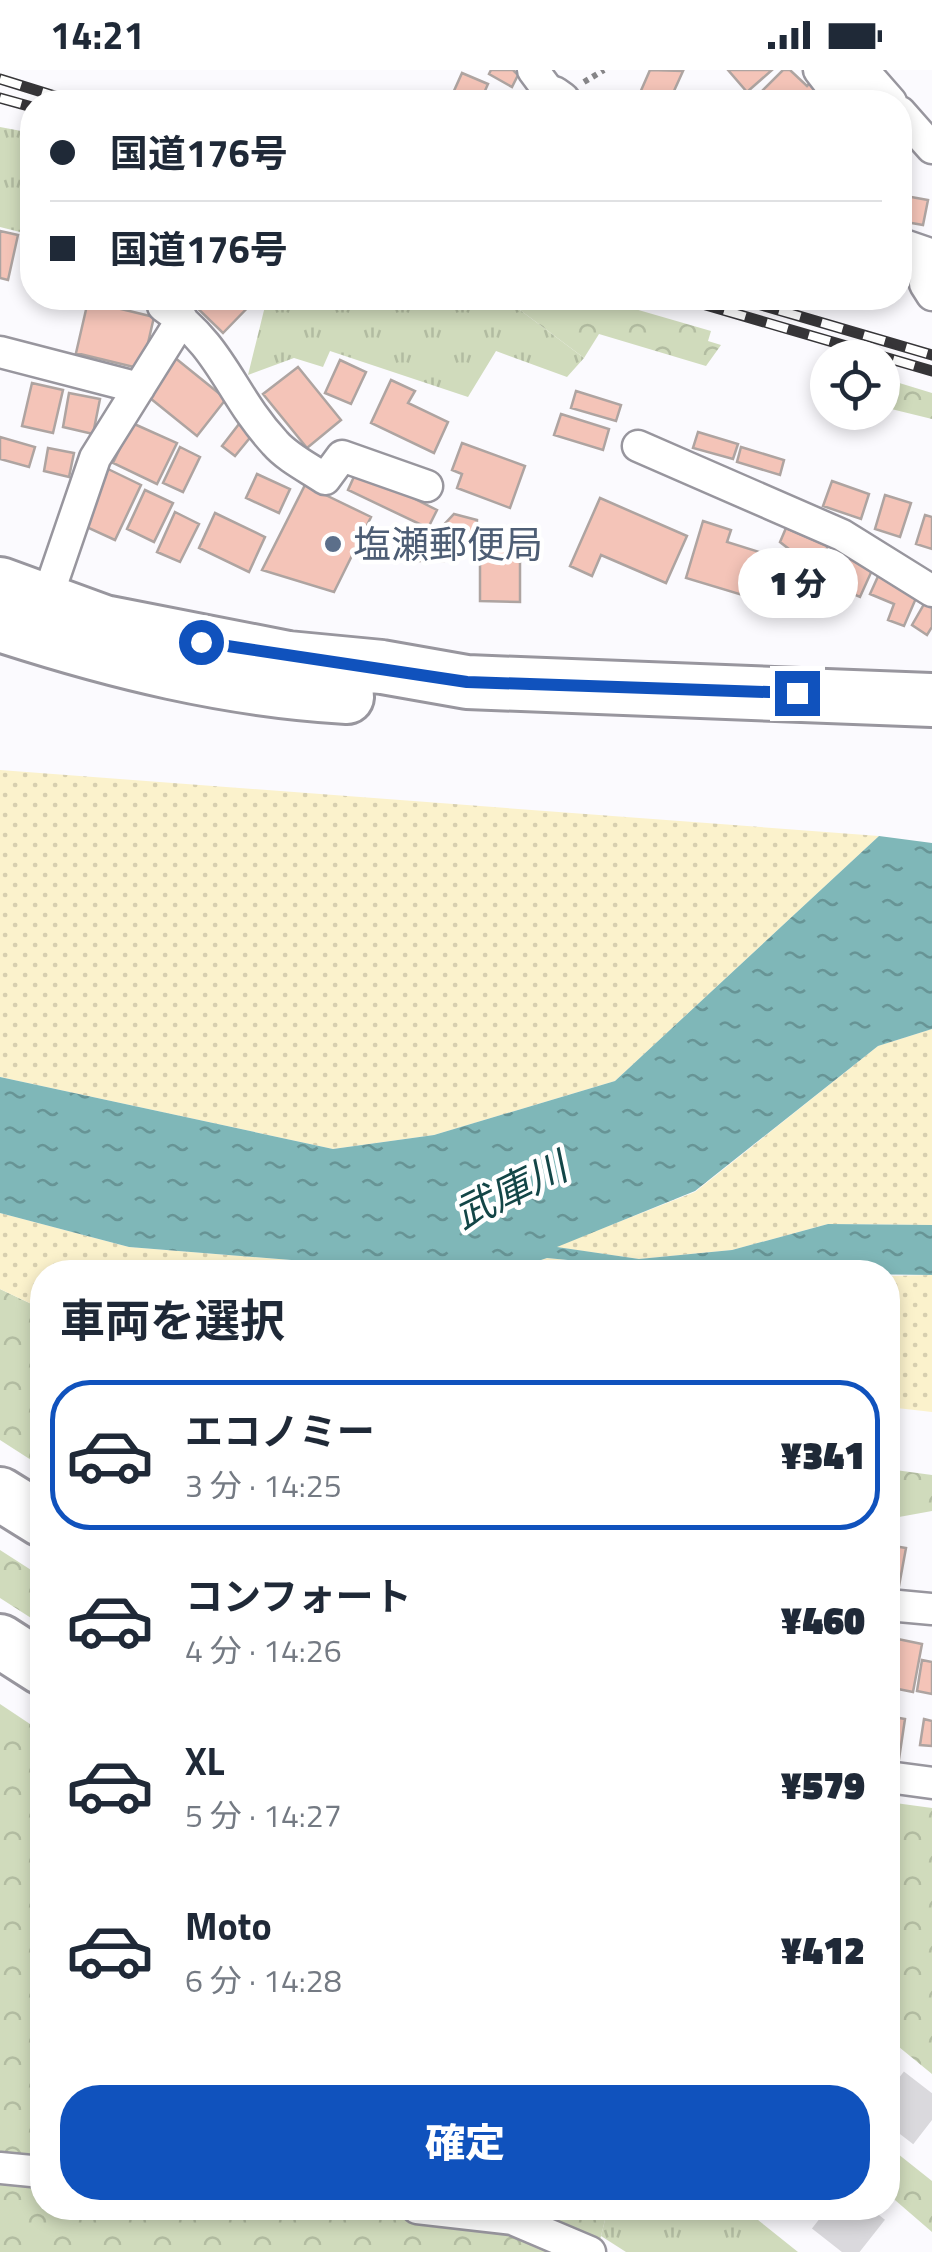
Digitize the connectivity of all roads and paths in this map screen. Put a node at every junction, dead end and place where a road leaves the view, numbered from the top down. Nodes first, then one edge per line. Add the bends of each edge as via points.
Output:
1 (818, 70) edge
2 (880, 90) edge
3 (912, 126) edge
4 (932, 148) edge
5 (174, 310) edge
6 (177, 310) edge
7 (0, 352) edge
8 (139, 388) junction
9 (638, 446) dead end
10 (427, 486) dead end
11 (932, 591) edge
12 (23, 593) edge
13 (0, 625) edge
14 (467, 682) junction
15 (932, 700) edge
16 (0, 1494) edge
17 (30, 1513) edge
18 (900, 1607) edge
19 (932, 1609) edge
20 (0, 1640) edge
21 (30, 1660) edge
22 (900, 1779) edge
23 (932, 1783) edge
24 (0, 2168) edge
25 (30, 2171) edge
26 (514, 2220) edge
27 (590, 2252) edge

1 - 2 street via 830,83 870,78
3 - 4 street
5 - 8 street
6 - 10 street via 211,346 278,447 326,478 342,456
7 - 8 street
8 - 12 street
9 - 11 street via 842,535
12 - 14 highway via 104,622 201,642
13 - 14 highway via 90,654 277,693 380,699
14 - 15 highway
16 - 17 highway
18 - 19 street
20 - 21 highway
22 - 23 street
24 - 25 street
26 - 27 street

